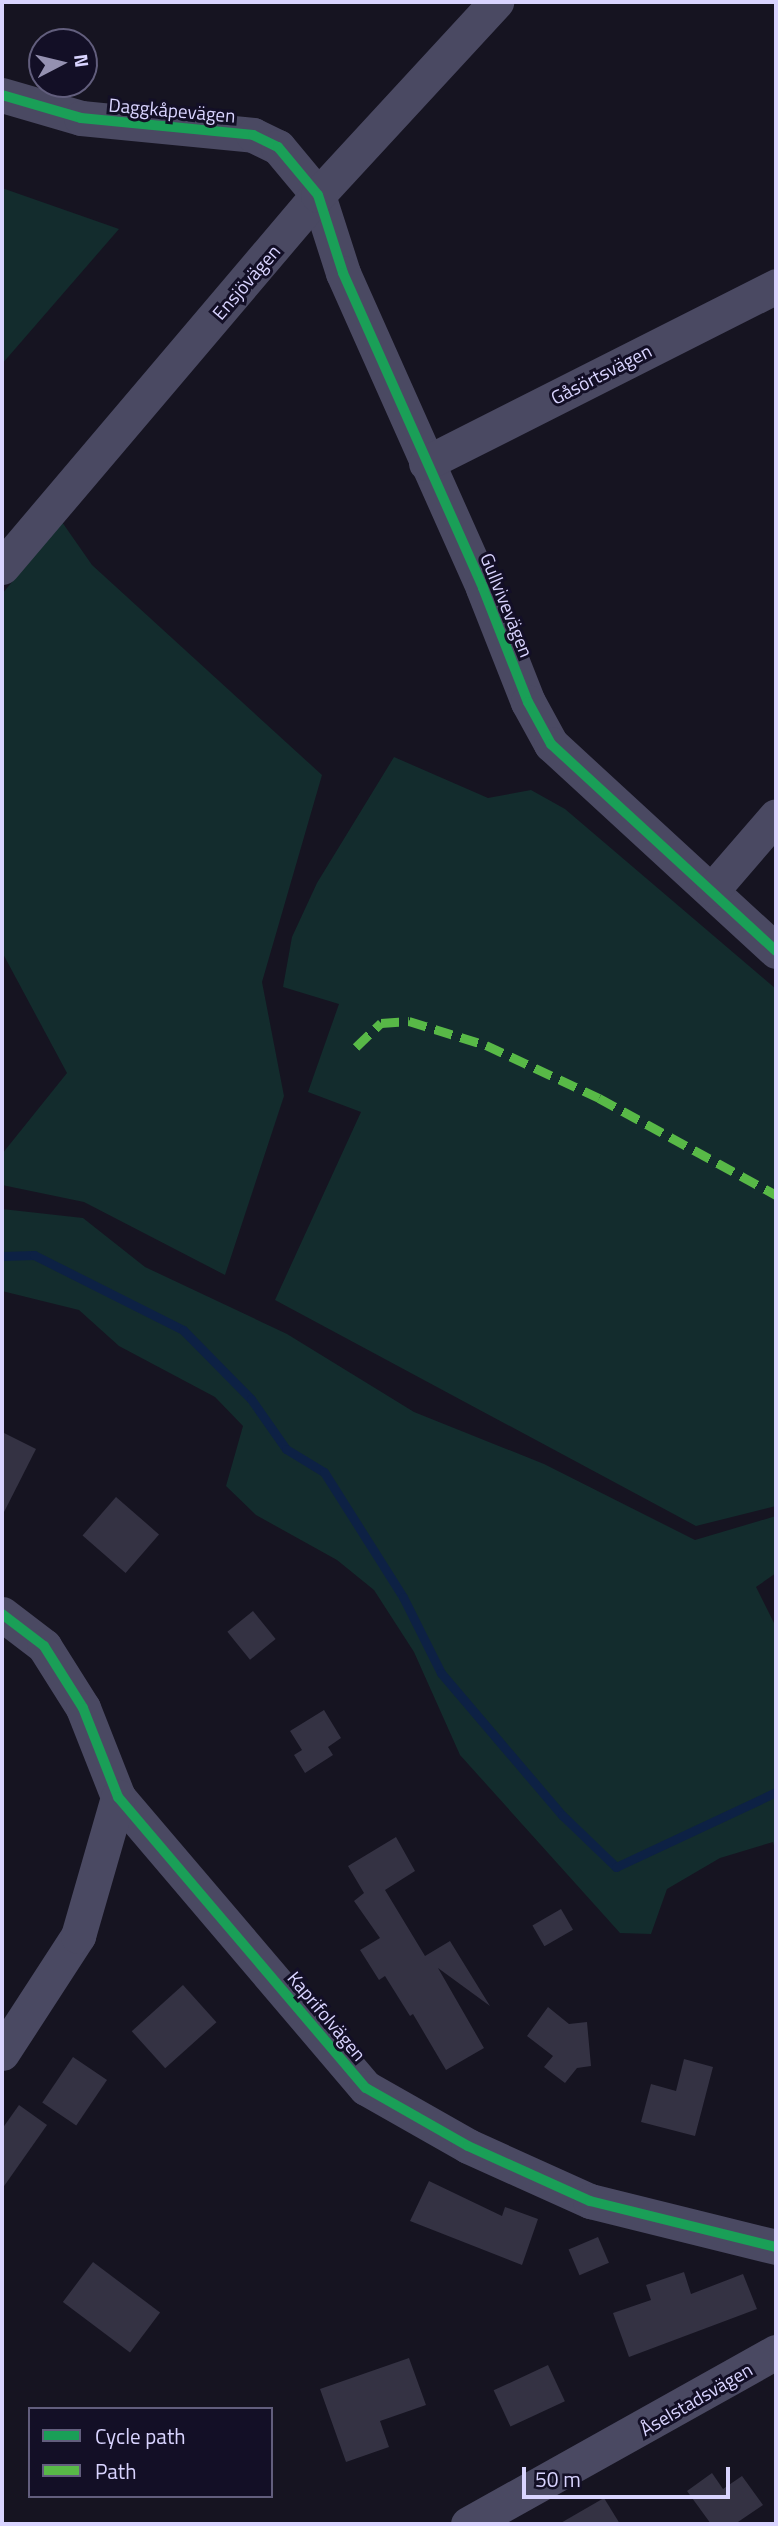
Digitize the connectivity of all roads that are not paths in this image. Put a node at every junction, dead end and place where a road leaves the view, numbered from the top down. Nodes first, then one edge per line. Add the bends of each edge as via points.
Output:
1 (496, 2) edge
2 (2, 95) edge
3 (318, 195) junction
4 (776, 286) edge
5 (426, 463) junction
6 (2, 567) edge
7 (776, 816) edge
8 (713, 889) junction
9 (776, 951) edge
10 (2, 1614) edge
11 (118, 1797) junction
12 (2, 2053) edge
13 (776, 2247) edge
14 (776, 2352) edge
15 (468, 2524) edge

1 - 3 street, Ensjövägen
2 - 3 street, Daggkåpevägen via 81,118 253,135 278,147
3 - 5 street, Gullvivevägen via 343,273
3 - 6 street, Ensjövägen
4 - 5 street, Gåsörtsvägen
5 - 8 street, Gullvivevägen via 528,702 551,744
7 - 8 street
8 - 9 street, Gullvivevägen
10 - 11 street, Kaprifolvägen via 44,1646 83,1708
11 - 12 street via 78,1936
11 - 13 street, Kaprifolvägen via 366,2088 468,2146 590,2201
14 - 15 street, Åselstadsvägen

